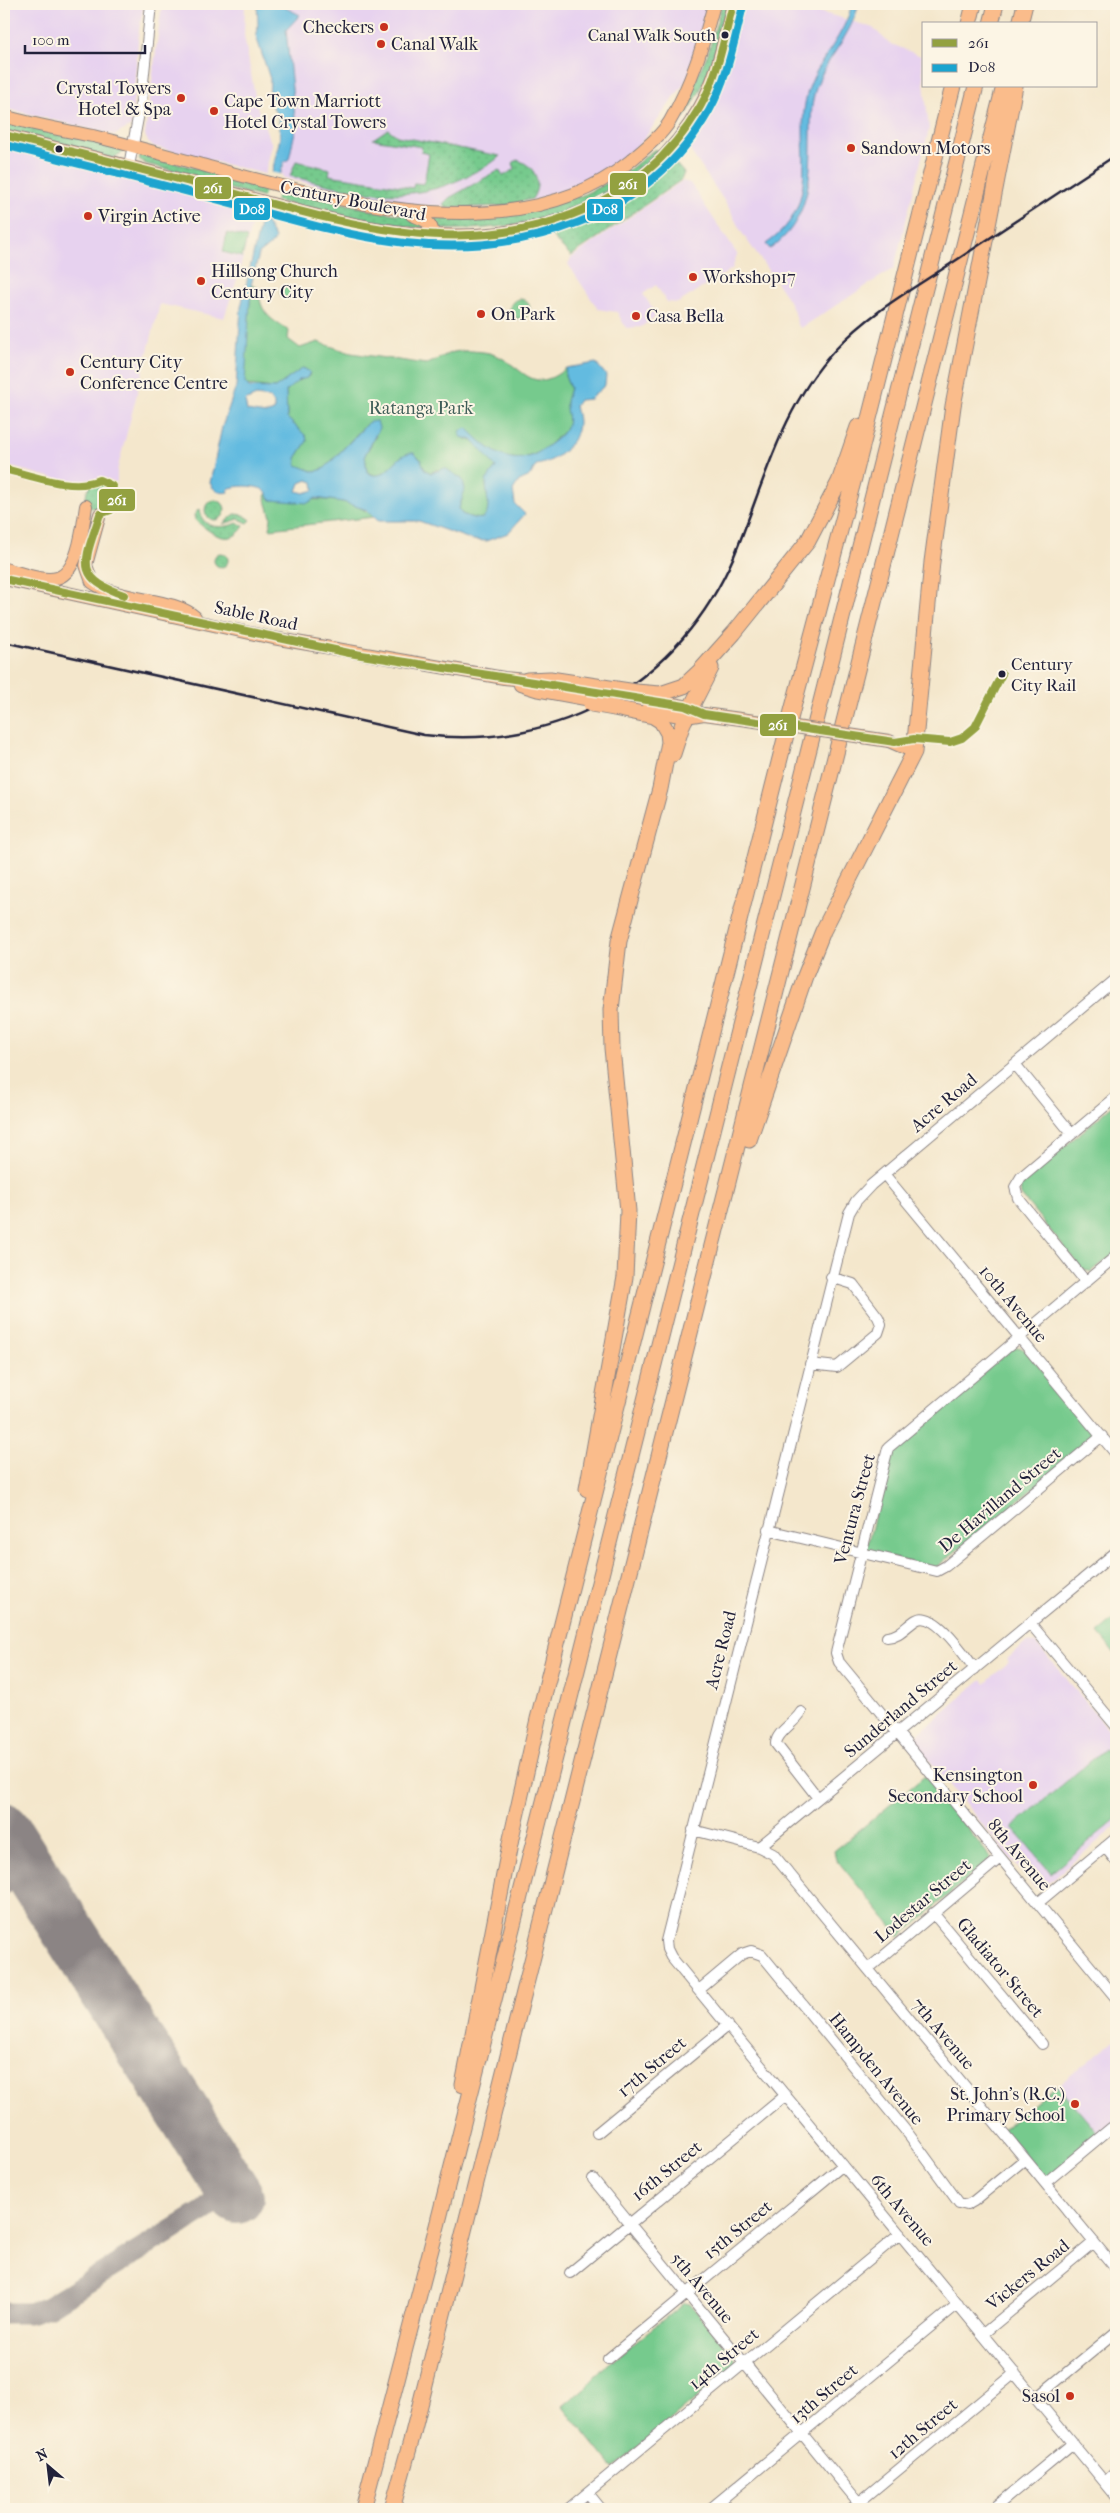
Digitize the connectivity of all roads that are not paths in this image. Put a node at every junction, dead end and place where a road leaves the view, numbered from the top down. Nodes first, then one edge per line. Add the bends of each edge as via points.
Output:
1 (152, 4) edge
2 (714, 4) edge
3 (733, 4) edge
4 (974, 4) edge
5 (996, 4) edge
6 (1025, 4) edge
7 (1030, 4) edge
8 (970, 22) edge
9 (992, 22) edge
10 (1020, 22) edge
11 (1027, 22) edge
12 (952, 88) edge
13 (975, 88) edge
14 (1003, 88) edge
15 (1015, 88) edge
16 (4, 116) edge
17 (4, 136) edge
18 (134, 147) junction
19 (129, 166) junction
20 (381, 208) junction
21 (433, 234) junction
22 (885, 350) junction
23 (86, 506) dead end
24 (100, 514) dead end
25 (4, 569) edge
26 (4, 579) edge
27 (200, 622) junction
28 (734, 633) junction
29 (504, 678) junction
30 (527, 680) joint
31 (611, 699) junction
32 (693, 713) junction
33 (914, 745) junction
34 (660, 789) junction
35 (1116, 979) edge
36 (1015, 1064) junction
37 (1116, 1097) edge
38 (1072, 1134) junction
39 (884, 1174) junction
40 (1116, 1256) edge
41 (831, 1277) junction
42 (1086, 1282) junction
43 (1019, 1337) junction
44 (810, 1364) junction
45 (1102, 1436) junction
46 (663, 1442) junction
47 (1116, 1454) edge
48 (768, 1530) junction
49 (1116, 1552) edge
50 (860, 1553) junction
51 (569, 1596) junction
52 (1030, 1622) junction
53 (887, 1638) dead end
54 (975, 1669) junction
55 (801, 1712) dead end
56 (1116, 1726) edge
57 (896, 1733) junction
58 (818, 1798) junction
59 (692, 1830) junction
60 (1116, 1838) edge
61 (759, 1847) junction
62 (1105, 1847) junction
63 (1000, 1858) junction
64 (1116, 1860) edge
65 (1038, 1903) junction
66 (933, 1913) junction
67 (666, 1944) joint
68 (868, 1969) junction
69 (699, 1990) junction
70 (1116, 1998) edge
71 (728, 2025) junction
72 (1042, 2044) dead end
73 (786, 2095) junction
74 (1114, 2131) edge
75 (597, 2134) dead end
76 (1025, 2159) junction
77 (843, 2165) junction
78 (592, 2180) dead end
79 (1045, 2183) junction
80 (629, 2224) junction
81 (437, 2226) junction
82 (900, 2234) junction
83 (1094, 2242) junction
84 (1116, 2268) edge
85 (570, 2273) dead end
86 (686, 2294) junction
87 (958, 2304) junction
88 (1116, 2332) edge
89 (982, 2334) junction
90 (608, 2359) dead end
91 (744, 2363) junction
92 (1015, 2373) junction
93 (1036, 2398) junction
94 (802, 2434) junction
95 (1073, 2443) junction
96 (1116, 2472) edge
97 (1105, 2482) junction
98 (588, 2493) junction
99 (1116, 2496) edge
100 (858, 2507) edge
101 (362, 2509) edge
102 (392, 2509) edge
103 (568, 2509) edge
104 (601, 2509) edge
105 (710, 2509) edge
106 (993, 2509) edge

1 - 18 street
2 - 20 main road, Century Boulevard via 694,74 669,122 633,158 603,180 571,195 504,210 441,213
3 - 21 main road, Century Boulevard via 715,72 700,107 673,145 630,185 600,205 558,222 507,232
4 - 8 highway
5 - 9 highway
6 - 10 highway
7 - 11 highway
12 - 22 highway
13 - 81 highway
14 - 46 highway
15 - 33 highway via 954,406 931,572
16 - 18 main road, Century Boulevard
17 - 19 main road, Century Boulevard
18 - 19 street
18 - 20 main road, Century Boulevard
19 - 21 main road, Century Boulevard via 258,200 379,227
20 - 21 main road via 428,221
22 - 28 highway via 874,371 845,464 823,516 808,541
22 - 51 highway
23 - 25 main road via 70,570 55,578 44,578
24 - 27 main road via 86,565 92,582 114,593 180,609
26 - 27 main road, Sable Road
27 - 29 main road, Sable Road via 349,653
28 - 31 highway via 684,686 660,694
28 - 32 highway via 713,664
29 - 30 main road, Sable Road
29 - 31 main road, Sable Road via 536,690
30 - 31 highway via 550,679
31 - 32 main road, Sable Road
31 - 34 highway via 653,716 661,721 668,733
32 - 33 main road, Sable Road, bridge
32 - 34 highway
33 - 46 highway via 805,976 754,1122
34 - 51 highway via 619,941 611,1010 628,1245
35 - 36 street, Acre Road
36 - 38 street
36 - 39 street, Acre Road
37 - 38 street
38 - 42 street via 1021,1177 1016,1191 1018,1198
39 - 41 street, Acre Road via 860,1196 849,1213
39 - 43 street, 10th Avenue
40 - 42 street, Ventura Street
41 - 44 street, Acre Road
41 - 44 street via 853,1284 881,1324 878,1333 837,1367
42 - 43 street, Ventura Street
43 - 45 street, 10th Avenue
43 - 50 street, Ventura Street via 888,1448
44 - 48 street, Acre Road
45 - 47 street, 10th Avenue
45 - 50 street, De Havilland Street via 941,1570 931,1571
46 - 102 highway
48 - 50 street, De Havilland Street
48 - 59 street, Acre Road
49 - 52 street, Sunderland Street
50 - 57 street, Ventura Street via 836,1649 837,1658
51 - 81 highway via 511,1839
52 - 54 street, Sunderland Street
52 - 56 street
53 - 54 street via 895,1636 918,1618 929,1619 938,1625
54 - 57 street, Sunderland Street
55 - 58 street via 796,1721 778,1736 776,1744
57 - 58 street, Sunderland Street
57 - 63 street, 8th Avenue
58 - 61 street, Sunderland Street
59 - 61 street
59 - 67 street, Acre Road
60 - 62 street
61 - 68 street, 7th Avenue via 773,1854
62 - 64 street
62 - 65 street
63 - 65 street, 8th Avenue
63 - 66 street, Lodestar Street
65 - 70 street, 8th Avenue
66 - 68 street, Lodestar Street
66 - 72 street, Gladiator Street
67 - 69 street, 6th Avenue via 668,1952
68 - 76 street, 7th Avenue
69 - 71 street, 6th Avenue
69 - 76 street, Hampden Avenue via 742,1954 751,1951 762,1955 910,2136 959,2203 967,2205 974,2201
71 - 73 street, 6th Avenue
71 - 75 street, 17th Street
73 - 77 street, 6th Avenue
73 - 80 street, 16th Street
74 - 79 street
76 - 79 street, 7th Avenue
77 - 82 street, 6th Avenue
77 - 86 street, 15th Street
78 - 80 street, 5th Avenue
79 - 83 street, 7th Avenue
80 - 85 street, 16th Street
80 - 86 street, 5th Avenue
81 - 101 highway
82 - 87 street, 6th Avenue
82 - 91 street, 14th Street
83 - 84 street, 7th Avenue
83 - 89 street, Vickers Road
86 - 90 street, 15th Street
86 - 91 street, 5th Avenue
87 - 89 street, 6th Avenue
87 - 94 street, 13th Street
88 - 93 street
89 - 92 street, 6th Avenue
91 - 94 street, 5th Avenue
91 - 98 street, 14th Street
92 - 93 street, 6th Avenue
92 - 100 street, 12th Street
93 - 95 street, 6th Avenue
94 - 100 street, 5th Avenue
94 - 105 street, 13th Street
95 - 97 street, 6th Avenue
95 - 106 street
96 - 97 street
97 - 99 street, 6th Avenue
98 - 103 street, 14th Street
98 - 104 street

